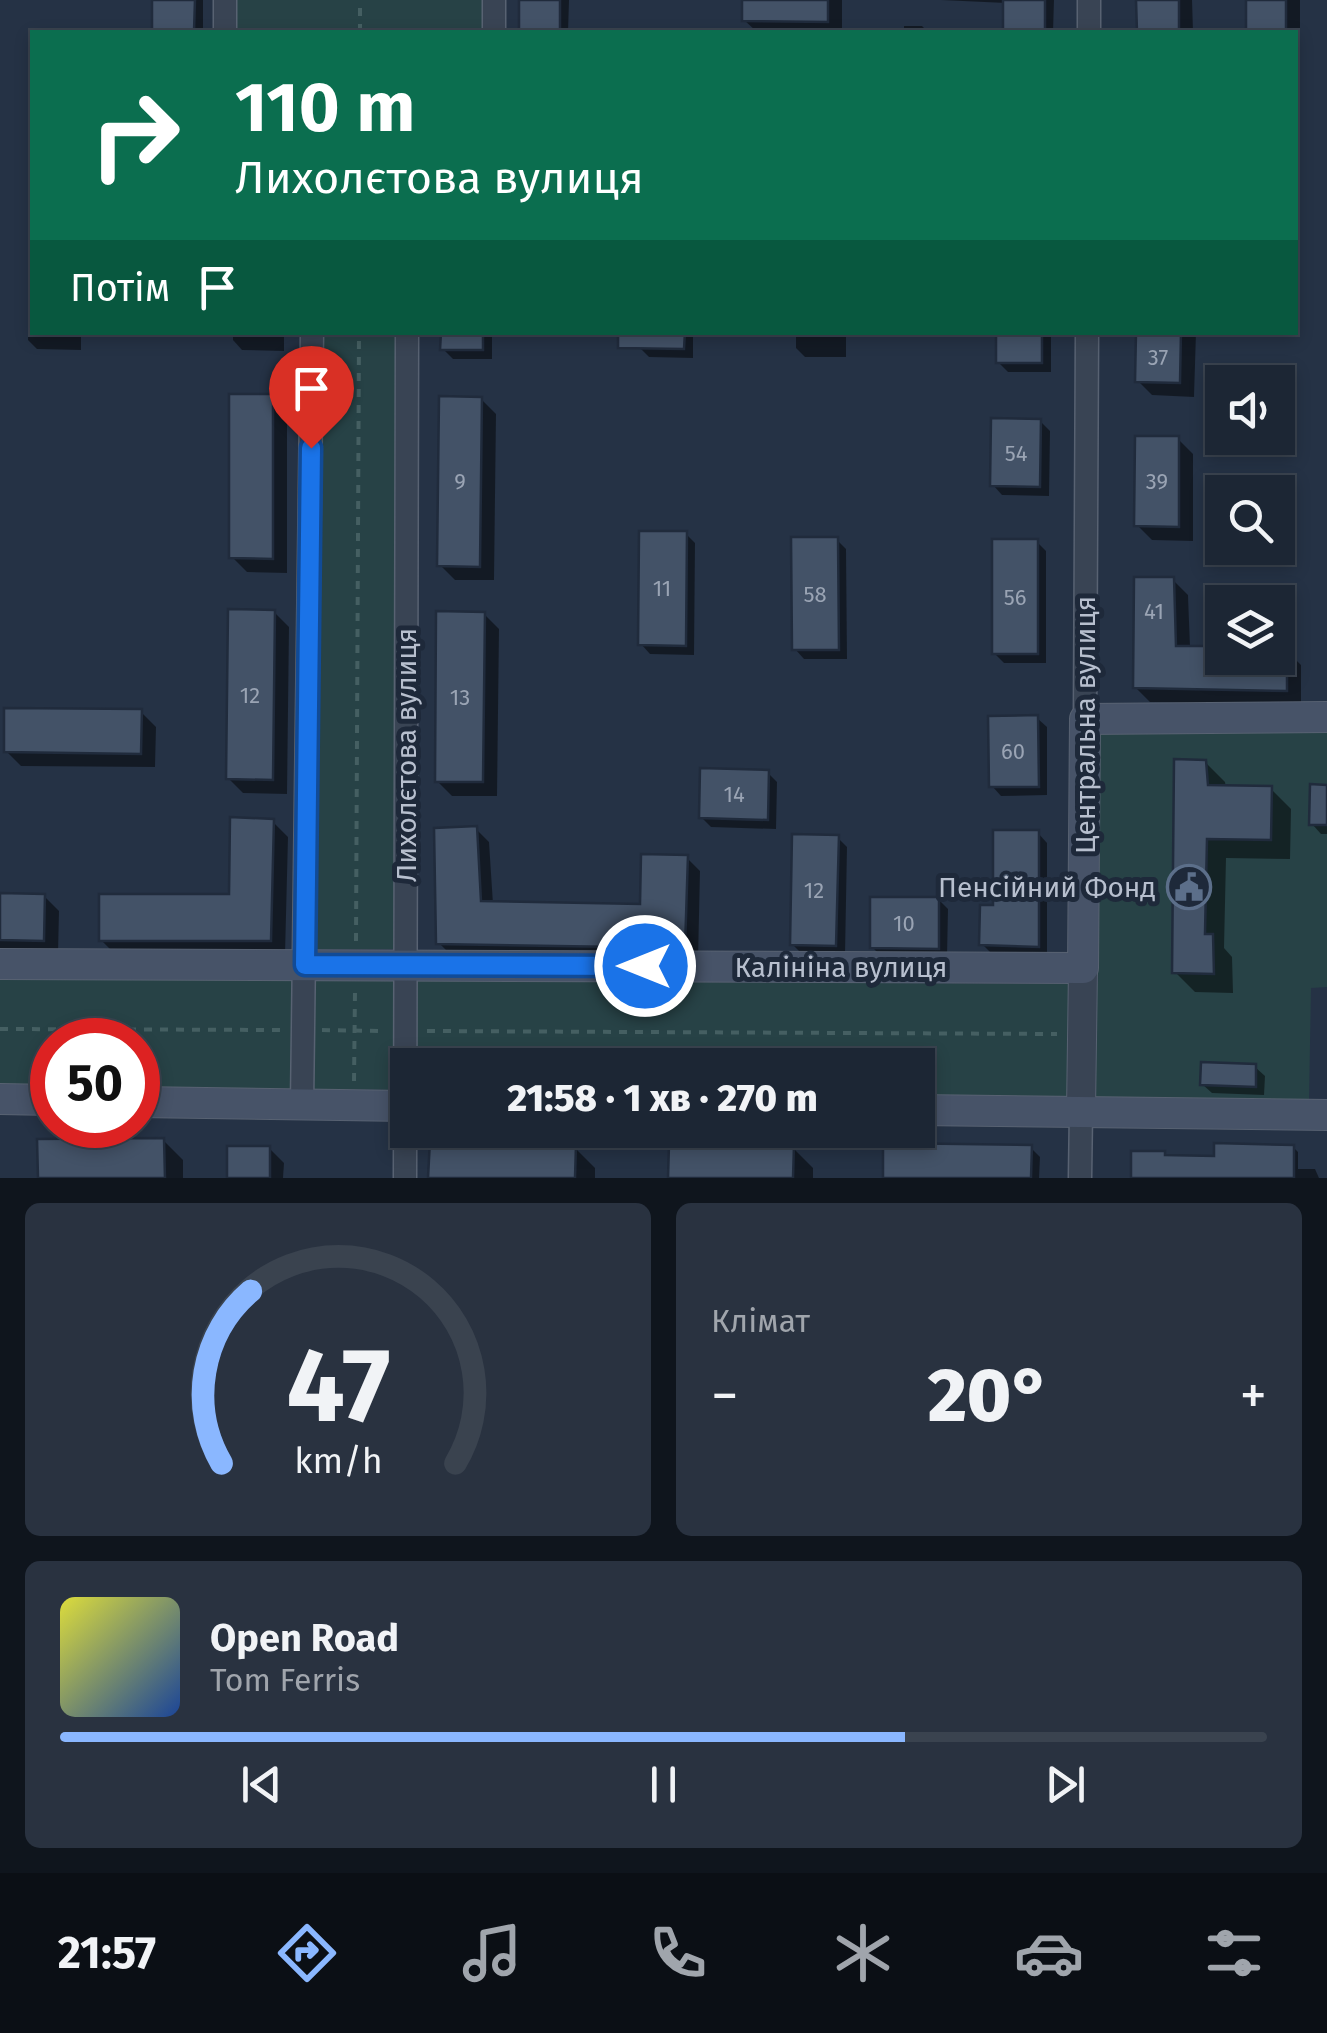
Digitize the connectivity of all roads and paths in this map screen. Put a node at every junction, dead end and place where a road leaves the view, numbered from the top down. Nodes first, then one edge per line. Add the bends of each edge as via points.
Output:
1 (225, 0) edge
2 (360, 0) edge
3 (494, 0) edge
4 (1089, 0) edge
5 (225, 30) edge
6 (360, 30) edge
7 (494, 30) edge
8 (1088, 30) edge
9 (312, 335) edge
10 (359, 335) edge
11 (408, 335) edge
12 (1087, 335) edge
13 (1327, 717) edge
14 (1085, 719) junction
15 (0, 964) edge
16 (305, 965) junction
17 (356, 965) junction
18 (406, 965) junction
19 (1083, 968) junction
20 (0, 1029) edge
21 (304, 1030) junction
22 (355, 1031) junction
23 (405, 1031) junction
24 (1082, 1034) junction
25 (405, 1048) edge
26 (0, 1100) edge
27 (30, 1100) edge
28 (160, 1102) edge
29 (302, 1105) junction
30 (354, 1106) junction
31 (390, 1106) edge
32 (935, 1110) edge
33 (1081, 1111) junction
34 (1327, 1116) edge
35 (405, 1148) edge
36 (405, 1178) edge
37 (1080, 1178) edge

1 - 5 street
2 - 6 path
3 - 7 street
4 - 8 street
9 - 16 street
10 - 17 path
11 - 18 street, Лихолєтова вулиця
12 - 14 street, Центральна вулиця
13 - 14 main road
14 - 19 main road, Центральна вулиця
15 - 16 main road, Калініна вулиця
16 - 17 main road, Калініна вулиця
16 - 21 street
17 - 18 main road, Калініна вулиця
17 - 22 path
18 - 19 main road, Калініна вулиця
18 - 23 street, Лихолєтова вулиця
19 - 24 street, Центральна вулиця
20 - 21 path
21 - 22 path
21 - 29 street
22 - 23 path
22 - 30 path
23 - 24 path
23 - 25 street, Лихолєтова вулиця
24 - 33 street, Центральна вулиця
26 - 27 main road
28 - 29 main road
29 - 30 main road
30 - 31 main road
32 - 33 main road
33 - 34 main road
33 - 37 street, Центральна вулиця
35 - 36 street, Лихолєтова вулиця

